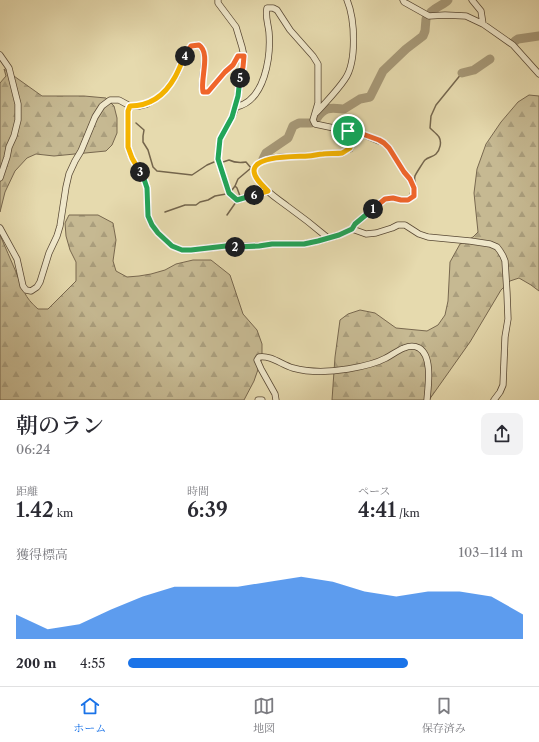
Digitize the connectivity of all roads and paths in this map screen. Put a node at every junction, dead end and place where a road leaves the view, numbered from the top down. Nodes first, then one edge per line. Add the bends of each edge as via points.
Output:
1 (218, 0) edge
2 (347, 0) edge
3 (403, 0) edge
4 (472, 0) edge
5 (483, 24) junction
6 (0, 55) edge
7 (244, 56) junction
8 (539, 74) edge
9 (130, 106) junction
10 (236, 107) junction
11 (315, 114) junction
12 (348, 131) junction
13 (0, 178) edge
14 (268, 191) junction
15 (0, 228) edge
16 (352, 229) junction
17 (328, 238) junction
18 (258, 400) edge
19 (262, 400) edge
20 (276, 400) edge
21 (426, 400) edge
22 (494, 400) edge

1 - 7 street via 236,27
2 - 11 street via 353,26 351,67 346,79
3 - 5 street via 429,16 466,16
4 - 5 street via 481,11
5 - 8 street via 513,45
6 - 13 street via 9,68 18,104 18,120
7 - 9 street via 238,56 208,92 203,92 204,53 199,45 191,46 176,76 165,91 147,104
7 - 10 street
9 - 15 street via 119,100 110,100 104,103 95,117 69,174 57,236 40,282 31,291 23,286 17,259
9 - 17 street via 128,147 147,188 148,216 158,233 172,246 191,250 226,246 304,244
10 - 11 street via 243,106 262,85 269,50 266,12 267,8 273,8 318,64 318,103
10 - 14 street via 220,139 218,159 229,193 237,200
11 - 12 street via 315,124
12 - 14 street via 350,148 342,153 277,157 267,159 256,166 254,172
12 - 16 street via 384,143 414,188 414,196 408,200 385,199
14 - 17 street
16 - 17 street
16 - 22 street via 366,234 405,225 428,237 490,244 500,250 505,261 508,319 503,385
18 - 19 street
20 - 21 street via 257,360 259,357 265,356 307,371 330,371 384,360 404,348 414,346 425,354 428,361

